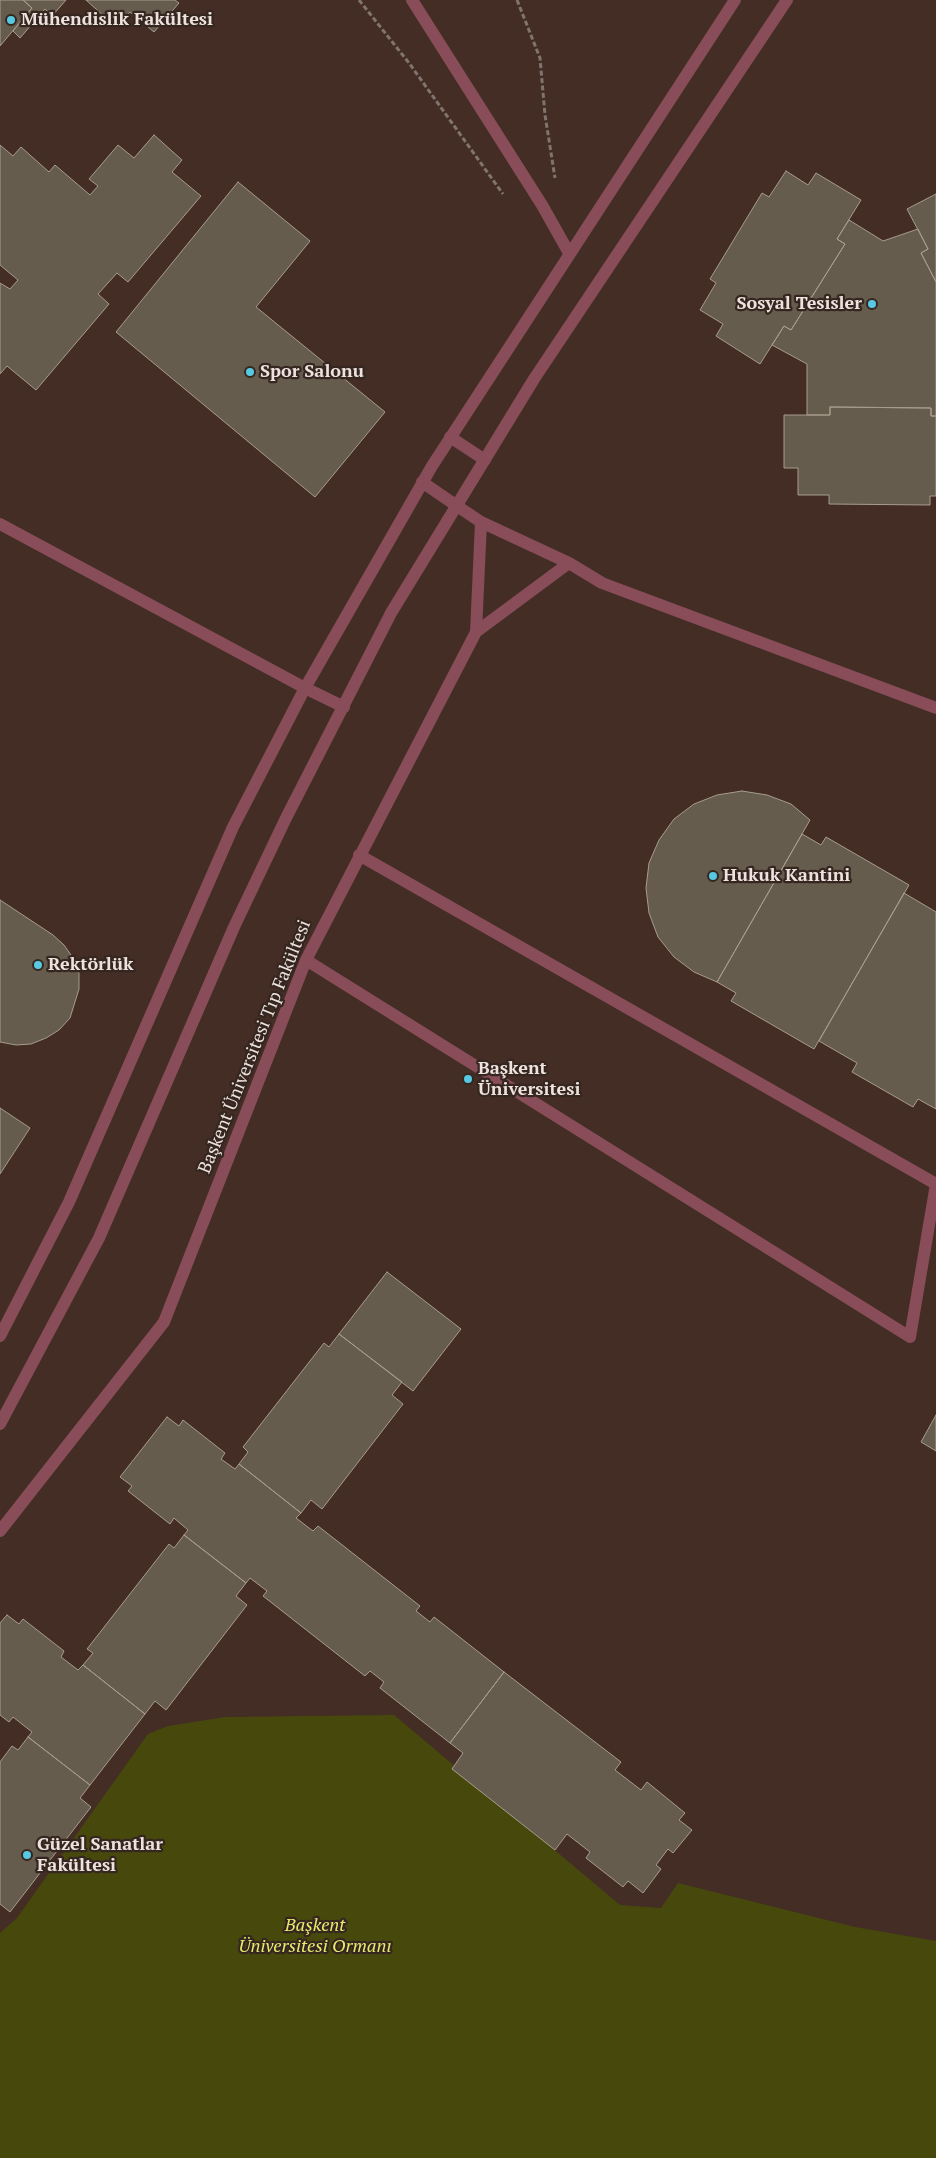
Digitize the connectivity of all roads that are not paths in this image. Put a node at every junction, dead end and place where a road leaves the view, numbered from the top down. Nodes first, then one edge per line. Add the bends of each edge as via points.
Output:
1 (412, 0) edge
2 (735, 0) edge
3 (787, 0) edge
4 (569, 253) junction
5 (450, 437) junction
6 (485, 460) junction
7 (422, 482) junction
8 (457, 506) junction
9 (482, 522) junction
10 (0, 524) edge
11 (569, 563) junction
12 (476, 632) junction
13 (305, 688) junction
14 (344, 707) junction
15 (936, 709) edge
16 (358, 855) junction
17 (306, 960) junction
18 (0, 1336) edge
19 (0, 1424) edge
20 (0, 1531) edge

1 - 4 street
2 - 4 street
3 - 6 street via 534,379
4 - 5 street
5 - 6 street
5 - 7 street
6 - 8 street
7 - 8 street
7 - 13 street
8 - 9 street
8 - 14 street via 392,613
9 - 11 street
9 - 12 street
10 - 13 street
11 - 12 street, Başkent Üniversitesi Tıp Fakültesi
11 - 15 street via 602,583
12 - 16 street, Başkent Üniversitesi Tıp Fakültesi
13 - 14 street
13 - 18 street via 233,827 69,1202
14 - 19 street via 234,927 99,1238
16 - 17 street, Başkent Üniversitesi Tıp Fakültesi
16 - 17 street via 936,1184 910,1337
17 - 20 street, Başkent Üniversitesi Tıp Fakültesi via 164,1322

